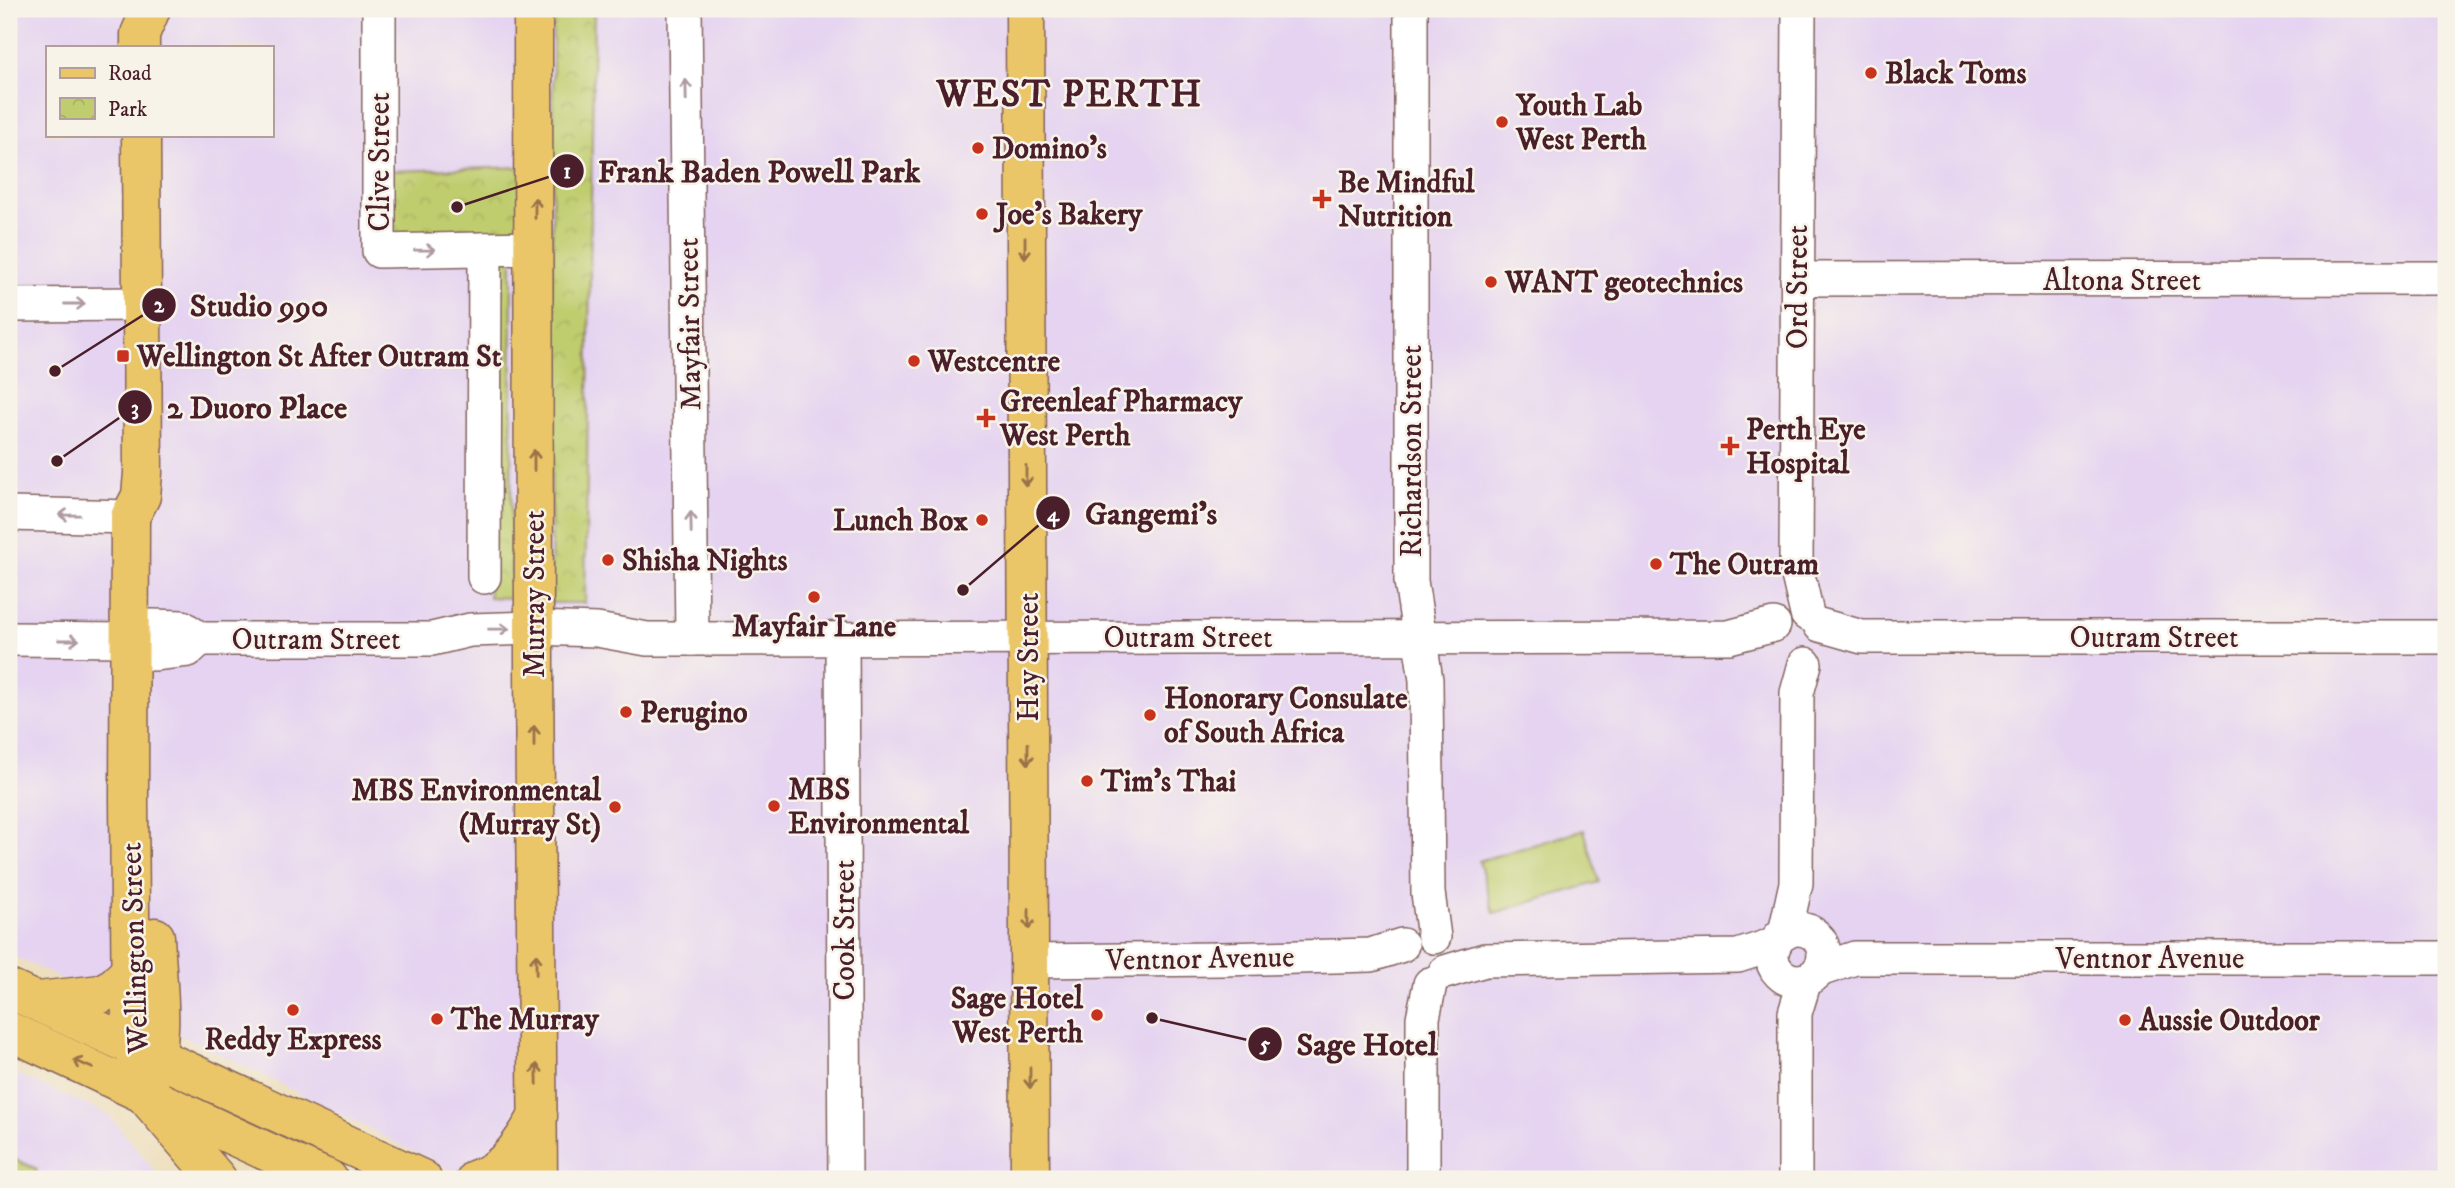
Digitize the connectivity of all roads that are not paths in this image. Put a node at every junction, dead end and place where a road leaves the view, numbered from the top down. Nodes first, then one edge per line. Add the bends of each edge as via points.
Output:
1 (379, 9) edge
2 (533, 9) edge
3 (685, 9) edge
4 (1024, 9) edge
5 (1411, 9) edge
6 (1799, 9) edge
7 (141, 136) edge
8 (535, 248) junction
9 (485, 249) junction
10 (2446, 278) edge
11 (1797, 279) junction
12 (142, 304) junction
13 (9, 305) edge
14 (136, 506) junction
15 (9, 514) edge
16 (484, 578) dead end
17 (1028, 637) junction
18 (1419, 637) junction
19 (2446, 637) edge
20 (842, 638) junction
21 (9, 639) edge
22 (692, 639) junction
23 (145, 640) junction
24 (534, 640) junction
25 (1796, 645) junction
26 (1796, 956) junction
27 (1415, 958) junction
28 (2446, 958) edge
29 (1029, 961) junction
30 (130, 972) junction
31 (22, 995) edge
32 (9, 1031) edge
33 (146, 1051) junction
34 (144, 1094) junction
35 (538, 1116) junction
36 (307, 1127) junction
37 (247, 1163) edge
38 (217, 1179) edge
39 (328, 1179) edge
40 (422, 1179) edge
41 (476, 1179) edge
42 (538, 1179) edge
43 (845, 1179) edge
44 (1030, 1179) edge
45 (1423, 1179) edge
46 (1796, 1179) edge

1 -> 9 street, Clive Street via 379,251
8 -> 2 main road, Murray Street
22 -> 3 street, Mayfair Street
4 -> 17 main road, Hay Street
5 - 18 street, Richardson Street via 1411,581
6 - 11 street, Ord Street
7 - 12 main road, Wellington Street
8 - 9 street, Clive Street
24 -> 8 main road, Murray Street
9 - 16 street
10 - 11 street, Altona Street
11 - 25 street, Ord Street
13 -> 12 street
12 - 14 main road, Wellington Street
14 -> 15 street
14 - 23 main road, Wellington Street
17 - 18 street, Outram Street
17 - 20 street, Outram Street
17 -> 29 main road, Hay Street
18 - 25 street, Outram Street via 1729,637
18 - 27 street, Richardson Street via 1426,680 1428,893
19 - 25 street, Outram Street via 1862,638
20 - 22 street, Outram Street
20 - 43 street, Cook Street
21 -> 23 street, Outram Street
22 - 24 street, Outram Street via 647,639 598,652
23 - 24 street, Outram Street via 181,627 200,639 432,639 470,651
23 - 30 main road, Wellington Street
23 - 33 main road, Wellington Street via 160,1017
35 -> 24 main road, Murray Street
25 - 26 street, Ord Street
26 - 27 street, Ventnor Avenue
26 - 28 street, Ventnor Avenue
26 - 46 street
27 - 29 street, Ventnor Avenue
27 - 45 street via 1423,1018
29 -> 44 main road, Hay Street
30 - 31 main road via 101,994
30 - 33 main road, Wellington Street
31 - 33 main road
34 -> 32 main road
33 - 34 main road, Wellington Street
33 - 36 main road
34 - 37 main road
34 - 38 main road
35 - 41 main road via 501,1165
35 - 42 main road, Murray Street
36 - 37 main road via 285,1126 265,1133
36 - 40 main road
37 - 39 main road

